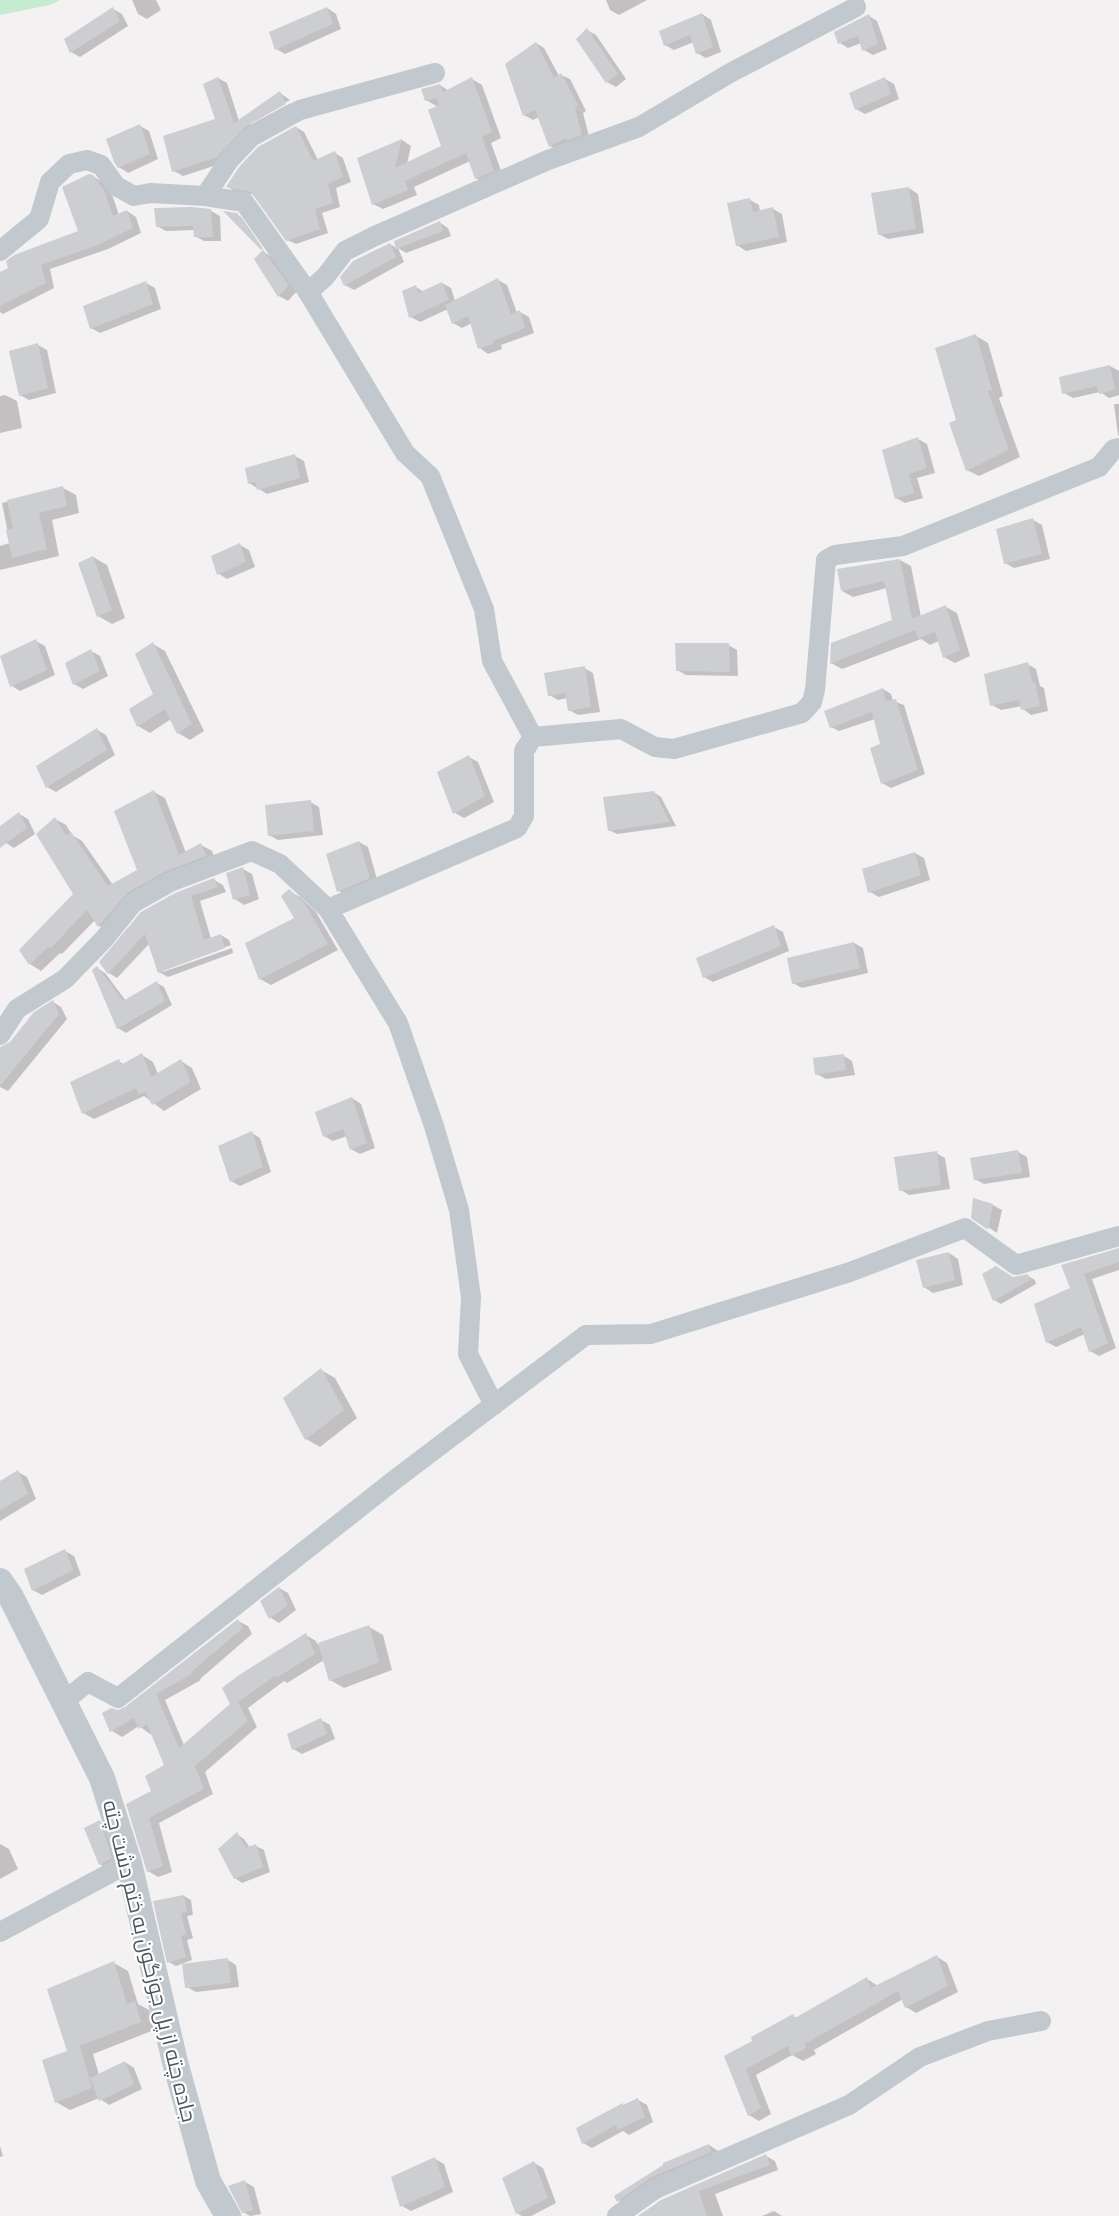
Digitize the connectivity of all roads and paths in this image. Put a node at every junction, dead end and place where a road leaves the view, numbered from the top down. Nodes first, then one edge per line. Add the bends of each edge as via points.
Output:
1 (856, 7) dead end
2 (435, 73) dead end
3 (205, 196) junction
4 (0, 251) edge
5 (308, 292) junction
6 (1119, 448) edge
7 (533, 737) junction
8 (328, 909) junction
9 (0, 1035) edge
10 (1119, 1236) edge
11 (494, 1405) junction
12 (0, 1581) edge
13 (63, 1702) junction
14 (129, 1863) junction
15 (0, 1932) edge
16 (1041, 2021) dead end
17 (228, 2216) edge
18 (617, 2216) edge

1 - 5 street via 730,73 639,127 548,160 345,251
2 - 3 street via 300,110 251,137 230,159
3 - 4 street via 134,196 116,186 101,165 87,160 69,164 50,182 39,219
3 - 5 street via 244,202
5 - 7 street via 405,453 430,476 484,609 492,661
6 - 7 street via 1114,448 1099,467 903,546 836,555 826,560 815,690 812,702 802,713 674,749 655,747 621,729
7 - 8 street via 524,751 524,816 517,828
8 - 9 street via 280,864 252,851 170,882 133,903 65,980 17,1009
8 - 11 street via 398,1023 434,1126 459,1210 471,1297 468,1354
10 - 11 street via 1016,1265 965,1228 850,1272 651,1334 586,1335
11 - 13 street via 118,1698 88,1682
12 - 13 street, جاده چته از پل جوزگون به ختم دشت چته
13 - 14 street, جاده چته از پل جوزگون به ختم دشت چته via 102,1778
14 - 15 street
14 - 17 street, جاده چته از پل جوزگون به ختم دشت چته via 175,2062 208,2181
16 - 18 street via 988,2031 921,2057 849,2105 656,2189

